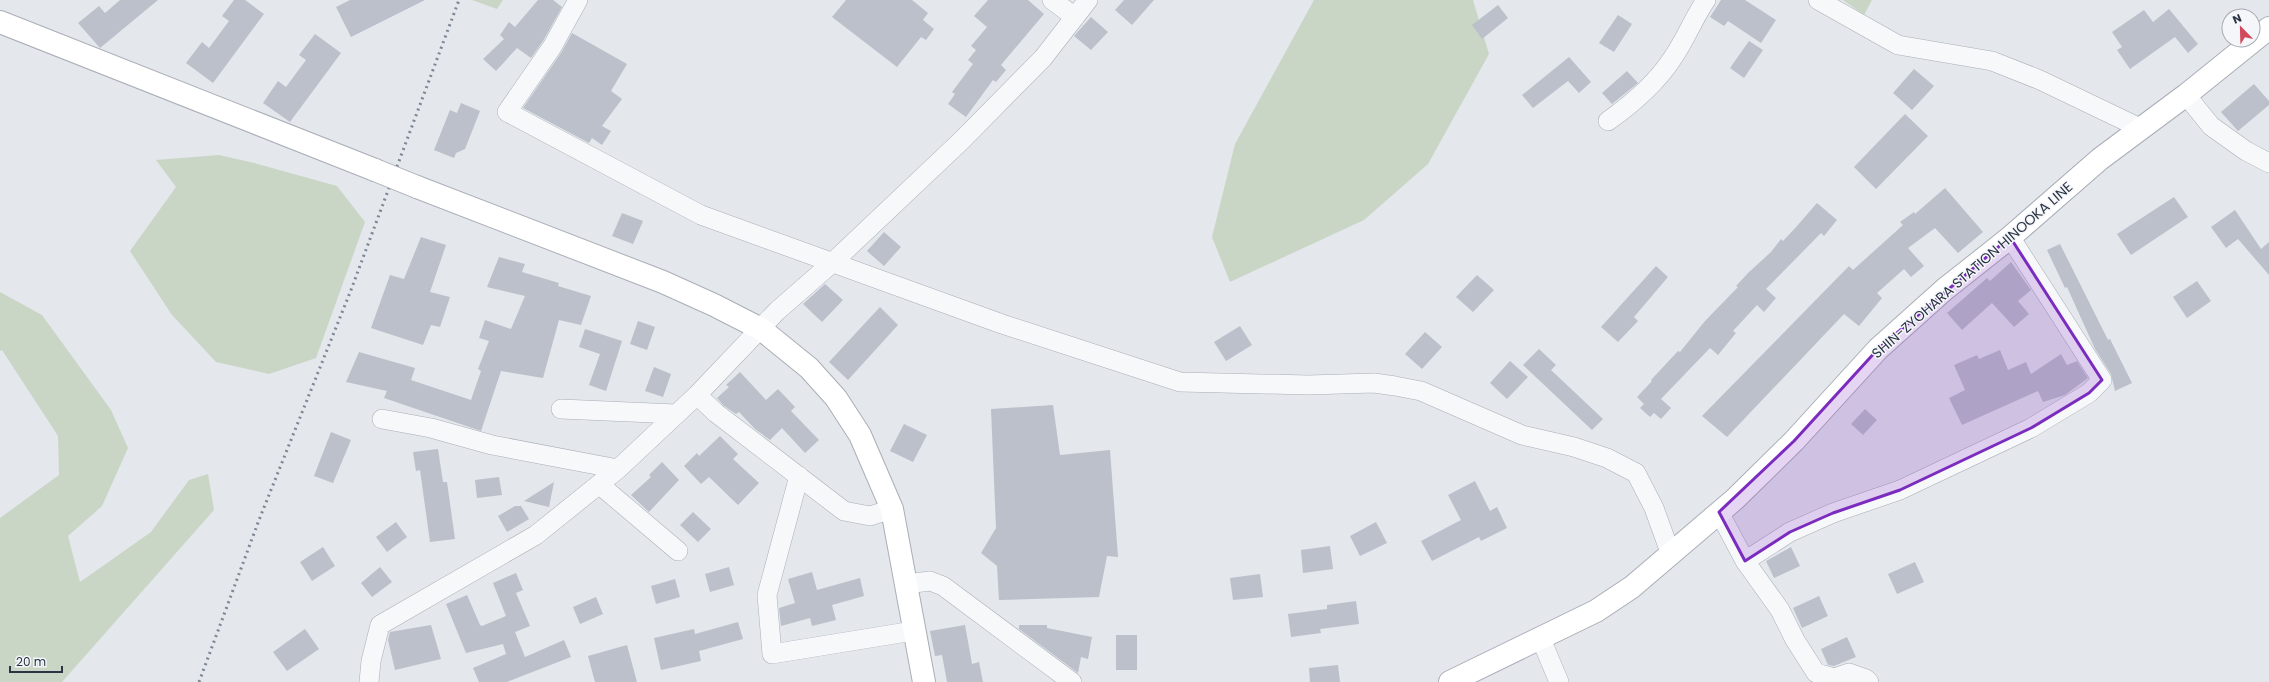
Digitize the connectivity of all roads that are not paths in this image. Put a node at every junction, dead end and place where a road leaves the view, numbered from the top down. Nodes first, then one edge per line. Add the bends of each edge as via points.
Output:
1 (578, 0) edge
2 (1052, 0) edge
3 (1088, 0) edge
4 (1706, 0) edge
5 (1818, 0) edge
6 (1075, 17) junction
7 (0, 22) edge
8 (2269, 28) edge
9 (2186, 96) junction
10 (1608, 121) dead end
11 (2140, 128) junction
12 (2269, 163) edge
13 (2010, 237) junction
14 (832, 263) junction
15 (761, 329) junction
16 (697, 395) junction
17 (561, 409) dead end
18 (676, 414) junction
19 (382, 419) dead end
20 (618, 469) junction
21 (798, 476) junction
22 (600, 485) junction
23 (892, 509) junction
24 (1719, 512) junction
25 (678, 550) dead end
26 (1671, 555) junction
27 (1745, 561) junction
28 (906, 584) junction
29 (913, 631) junction
30 (1540, 639) junction
31 (369, 682) edge
32 (924, 682) edge
33 (1072, 682) edge
34 (1450, 682) edge
35 (1559, 682) edge
36 (1869, 682) edge

1 - 14 street via 552,47 507,112 701,215
2 - 6 street
3 - 6 street
4 - 10 street via 1672,59 1638,99
5 - 11 street via 1898,45 1992,61 2040,80
6 - 14 street via 1043,58 978,124
7 - 15 street, bridge via 663,282
8 - 9 street, SHIN-ZYOHARA STATION HINOOKA LINE
9 - 11 street, SHIN-ZYOHARA STATION HINOOKA LINE
9 - 12 street via 2211,126 2246,151
11 - 13 street, SHIN-ZYOHARA STATION HINOOKA LINE
13 - 24 street, SHIN-ZYOHARA STATION HINOOKA LINE via 1878,349 1794,441
13 - 27 street via 2102,380 2089,393 2031,428 1900,490 1833,513 1790,532
14 - 15 street via 777,311
14 - 26 street via 1002,324 1180,382 1308,385 1374,383 1421,391 1522,435 1574,446 1607,458 1636,473 1654,508
15 - 16 street
15 - 23 street via 808,368 836,398 860,435
16 - 18 street
16 - 21 street via 716,413
17 - 18 street
18 - 20 street
19 - 20 street via 431,428 492,445
20 - 22 street
21 - 23 street via 844,511 870,516
21 - 29 street via 767,595 772,654
22 - 25 street
22 - 31 street via 536,535 380,625 371,661
23 - 28 street
24 - 26 street, SHIN-ZYOHARA STATION HINOOKA LINE
24 - 27 street
26 - 30 street, SHIN-ZYOHARA STATION HINOOKA LINE via 1608,603
27 - 36 street via 1780,610 1816,673 1834,678 1849,673
28 - 29 street
28 - 33 street via 930,581 943,586
29 - 32 street
30 - 34 street, SHIN-ZYOHARA STATION HINOOKA LINE
30 - 35 street

